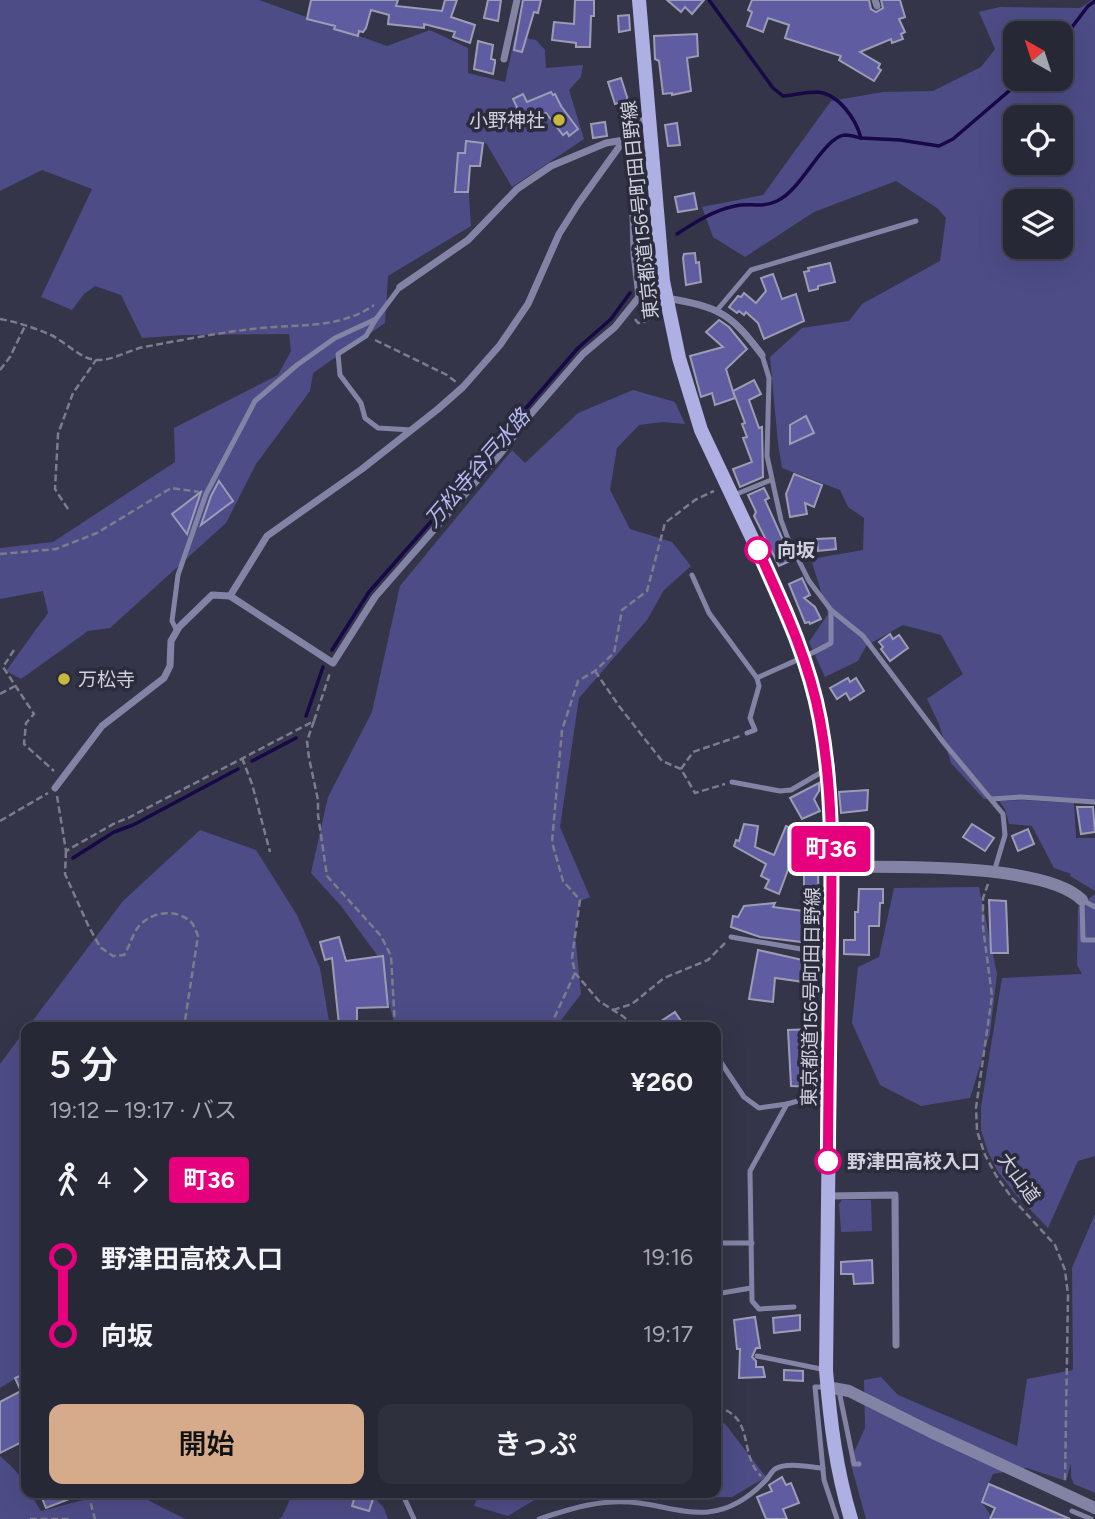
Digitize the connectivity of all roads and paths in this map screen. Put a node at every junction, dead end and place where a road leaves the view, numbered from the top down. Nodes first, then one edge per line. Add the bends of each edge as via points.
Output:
1 (517, 0) edge
2 (639, 0) edge
3 (503, 60) dead end
4 (649, 117) junction
5 (631, 133) junction
6 (624, 140) junction
7 (916, 221) dead end
8 (400, 287) junction
9 (666, 298) junction
10 (718, 310) junction
11 (0, 319) edge
12 (376, 319) junction
13 (25, 326) junction
14 (366, 335) junction
15 (762, 355) joint
16 (96, 360) junction
17 (0, 370) edge
18 (463, 387) junction
19 (412, 430) junction
20 (771, 480) junction
21 (730, 492) junction
22 (206, 494) junction
23 (68, 509) dead end
24 (0, 554) edge
25 (692, 575) dead end
26 (230, 596) junction
27 (831, 610) junction
28 (177, 631) junction
29 (14, 650) dead end
30 (804, 660) junction
31 (333, 663) junction
32 (595, 671) junction
33 (757, 678) junction
34 (15, 686) junction
35 (0, 694) edge
36 (314, 721) junction
37 (747, 733) joint
38 (242, 758) junction
39 (681, 769) junction
40 (828, 769) junction
41 (62, 778) junction
42 (732, 782) joint
43 (55, 788) junction
44 (992, 799) junction
45 (1095, 802) edge
46 (0, 821) edge
47 (66, 851) junction
48 (271, 852) dead end
49 (832, 867) junction
50 (994, 872) junction
51 (1082, 900) junction
52 (1095, 906) edge
53 (730, 937) joint
54 (1095, 940) edge
55 (831, 954) junction
56 (575, 972) junction
57 (613, 1010) junction
58 (185, 1022) edge
59 (395, 1022) edge
60 (552, 1022) edge
61 (627, 1022) edge
62 (721, 1062) edge
63 (828, 1092) junction
64 (787, 1104) junction
65 (827, 1196) junction
66 (721, 1243) edge
67 (752, 1243) junction
68 (751, 1288) junction
69 (721, 1293) edge
70 (794, 1307) dead end
71 (896, 1345) dead end
72 (757, 1356) dead end
73 (826, 1370) junction
74 (833, 1387) junction
75 (721, 1408) edge
76 (859, 1464) dead end
77 (823, 1468) junction
78 (766, 1480) junction
79 (1065, 1494) junction
80 (90, 1498) edge
81 (404, 1498) edge
82 (1088, 1509) edge
83 (1072, 1511) dead end
84 (30, 1519) edge
85 (72, 1519) edge
86 (96, 1519) edge
87 (414, 1519) edge
88 (539, 1519) edge
89 (837, 1519) edge
90 (851, 1519) edge
91 (1091, 1519) edge

1 - 3 street
2 - 4 main road, 東京都道156号町田日野線
4 - 5 street
4 - 9 main road, 東京都道156号町田日野線
5 - 6 street
5 - 31 street via 639,297 615,327 583,354 375,597
6 - 8 street via 551,166 517,189 468,240
6 - 18 street via 559,234 528,304
7 - 10 lane via 751,270
8 - 12 lane
8 - 16 path via 364,312 330,323 261,328
9 - 10 street
9 - 21 main road, 東京都道156号町田日野線 via 688,393
10 - 15 street via 746,332
11 - 13 path
12 - 14 lane
12 - 22 lane via 335,338 255,401
13 - 16 path
13 - 17 path
14 - 18 path
14 - 19 lane via 338,354 340,374 361,403 365,418 379,428
15 - 20 lane via 769,378 766,443
16 - 23 path via 73,393 58,434 55,489
18 - 19 street
19 - 26 street via 267,536
20 - 21 lane
20 - 27 lane via 797,560
21 - 30 main road, 東京都道156号町田日野線 via 786,610
21 - 32 path via 707,493 664,523 648,591 622,610 614,653
22 - 24 path via 171,488 118,523 56,549
22 - 28 lane via 178,575 172,621
25 - 33 lane via 709,613
26 - 28 street via 212,595
26 - 31 street
27 - 30 lane via 831,643
27 - 44 lane via 863,636
28 - 41 street via 163,678 102,726
29 - 34 path via 3,667
30 - 33 lane
30 - 40 main road, 東京都道156号町田日野線
31 - 36 path
32 - 39 path via 662,761
32 - 56 path via 578,681 562,730 552,842 563,881 580,900 572,958
33 - 37 lane via 750,718 755,730
34 - 35 path
34 - 41 path via 34,714 26,723 24,744
36 - 38 path
36 - 59 path via 307,741 327,876 381,936 391,956
37 - 39 path via 693,752
38 - 47 path
38 - 48 path
39 - 42 path via 695,793
40 - 42 lane via 791,790
40 - 49 main road, 東京都道156号町田日野線
41 - 43 street
43 - 46 path
43 - 47 path
44 - 45 lane
44 - 50 lane via 1005,825
47 - 58 path via 65,874 82,914 100,947 113,956 124,955 138,926 152,916 168,913 192,922 198,936
49 - 50 street
49 - 55 main road, 東京都道156号町田日野線
50 - 51 street via 1047,883
50 - 79 path, 大山道 via 983,898 992,996 977,1131 997,1177 1055,1245 1065,1270
51 - 52 lane
51 - 54 lane via 1083,940
53 - 55 lane
53 - 57 path via 708,960 664,978 632,1004
55 - 63 main road, 東京都道156号町田日野線
56 - 57 path via 599,1001
56 - 60 path
57 - 61 path
62 - 64 lane via 744,1097 759,1108
63 - 64 lane
63 - 65 main road, 東京都道156号町田日野線
64 - 67 lane via 750,1171
65 - 71 street via 895,1195 900,1230
65 - 73 main road, 東京都道156号町田日野線
66 - 67 lane
67 - 68 lane
68 - 69 lane
68 - 70 lane via 752,1301 759,1309
72 - 73 lane
73 - 74 main road, 東京都道156号町田日野線
74 - 76 lane via 854,1464
74 - 77 lane via 815,1387
74 - 79 street
74 - 90 main road, 東京都道156号町田日野線 via 833,1441
75 - 78 path via 737,1417 753,1468
77 - 78 lane via 774,1469
77 - 89 lane
78 - 88 lane via 728,1507 709,1512 617,1501 592,1503
79 - 82 street
80 - 86 path
81 - 87 lane
82 - 83 lane
82 - 91 lane
84 - 85 path

